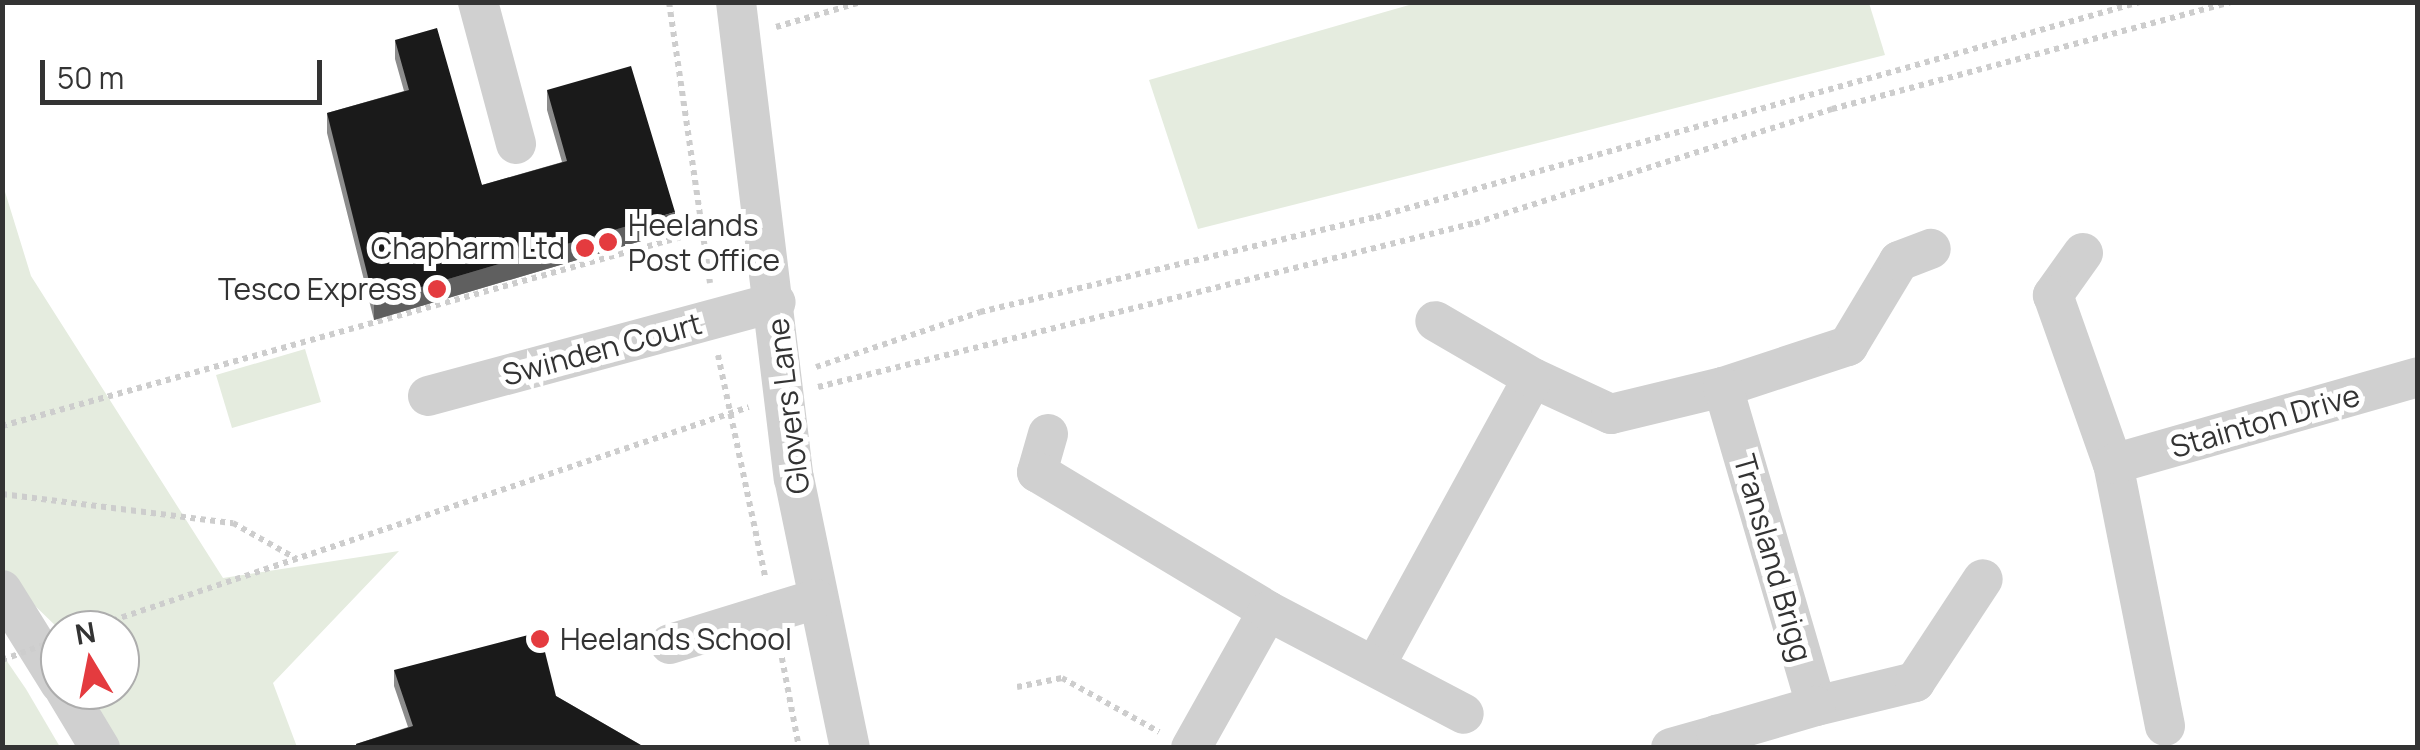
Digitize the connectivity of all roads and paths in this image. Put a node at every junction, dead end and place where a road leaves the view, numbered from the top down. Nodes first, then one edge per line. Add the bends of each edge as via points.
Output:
1 (478, 2) edge
2 (668, 2) edge
3 (861, 2) edge
4 (2140, 2) edge
5 (2230, 2) edge
6 (738, 20) edge
7 (516, 144) dead end
8 (703, 231) junction
9 (1931, 249) dead end
10 (2083, 253) dead end
11 (776, 302) junction
12 (714, 318) junction
13 (1435, 321) dead end
14 (2418, 377) edge
15 (1533, 378) junction
16 (782, 387) junction
17 (1723, 387) junction
18 (428, 396) dead end
19 (724, 414) junction
20 (2, 426) edge
21 (1048, 434) dead end
22 (2113, 464) junction
23 (2, 494) edge
24 (298, 560) junction
25 (1984, 579) dead end
26 (2, 590) edge
27 (816, 598) junction
28 (138, 610) edge
29 (774, 611) junction
30 (1268, 611) junction
31 (670, 644) dead end
32 (40, 646) edge
33 (40, 650) edge
34 (2, 660) edge
35 (1375, 666) junction
36 (1016, 687) dead end
37 (1816, 706) junction
38 (77, 710) edge
39 (1464, 714) dead end
40 (2165, 726) dead end
41 (1719, 741) edge
42 (1180, 743) edge
43 (100, 748) edge
44 (799, 748) edge
45 (850, 748) edge
46 (1671, 748) edge

1 - 7 street
2 - 8 path
3 - 6 path
4 - 16 path via 1376,217 980,312
5 - 16 path via 1832,109 1475,223
6 - 11 street, Glovers Lane
8 - 12 path
8 - 20 path
9 - 17 street via 1900,261 1848,346
10 - 22 street via 2053,295
11 - 12 street, Swinden Court
11 - 16 street, Glovers Lane
12 - 18 street, Swinden Court
12 - 19 path
13 - 15 street
14 - 22 street, Stainton Drive
15 - 17 street via 1611,414
15 - 35 street
16 - 19 path
16 - 27 street, Glovers Lane
17 - 37 street, Transland Brigg
19 - 24 path
19 - 29 path
21 - 30 street via 1037,472
22 - 40 street
23 - 24 path via 233,523
24 - 28 path
25 - 37 street via 1915,682
26 - 33 street
27 - 29 street
27 - 45 street, Glovers Lane
29 - 31 street
29 - 44 path
30 - 35 street
30 - 42 street
32 - 34 path, bridge
35 - 39 street
36 - 42 path via 1062,678
37 - 41 street
38 - 43 street
41 - 46 street

